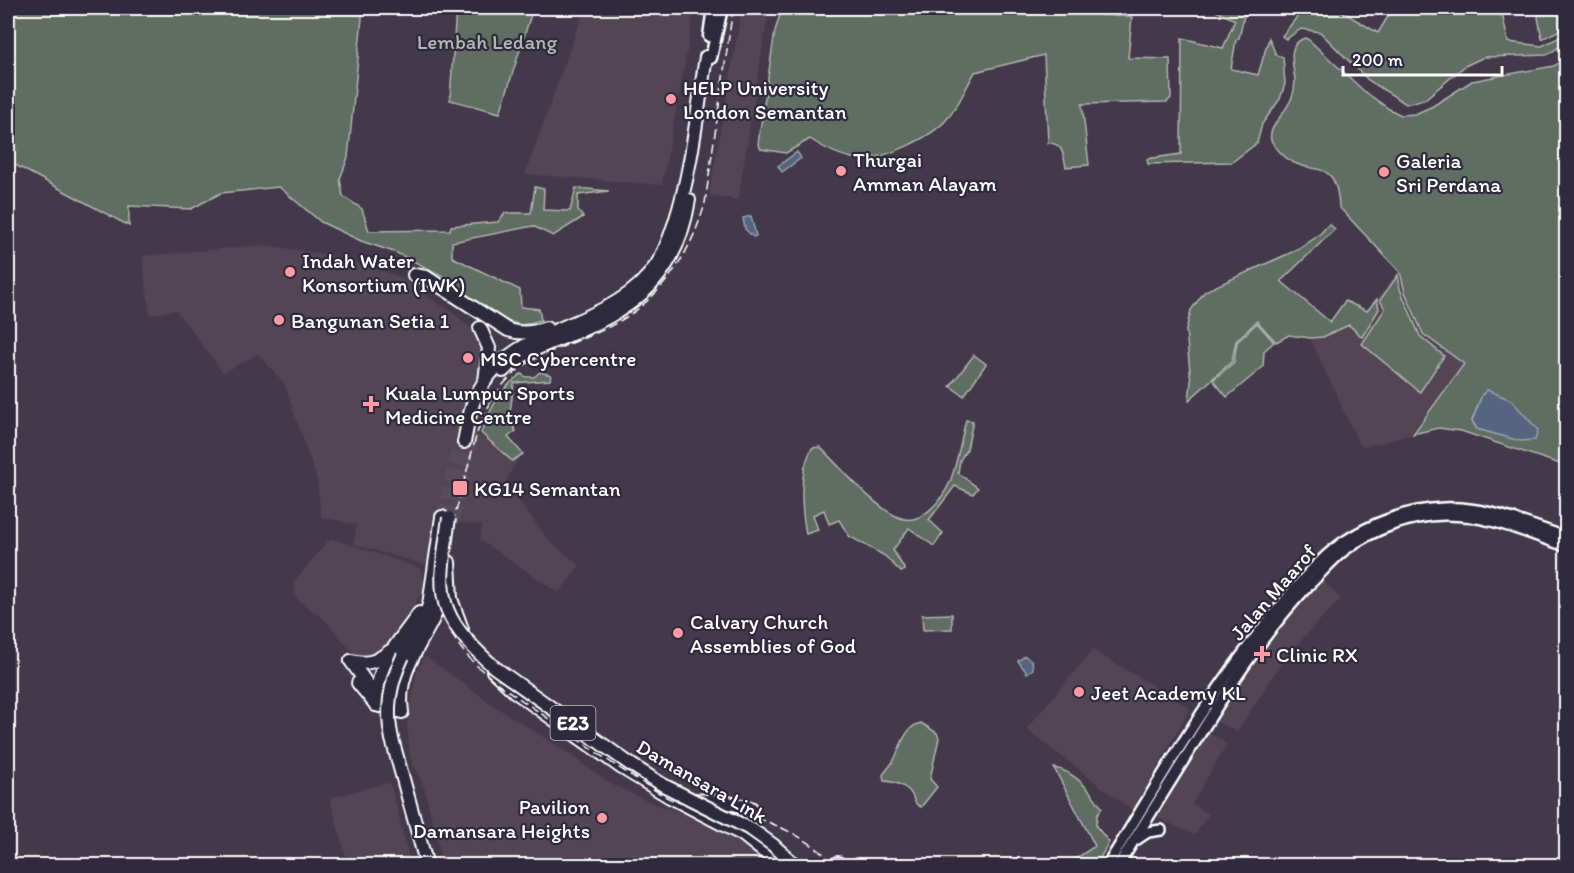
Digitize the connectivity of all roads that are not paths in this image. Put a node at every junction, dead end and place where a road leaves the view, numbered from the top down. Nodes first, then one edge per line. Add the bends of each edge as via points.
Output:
1 (705, 8) edge
2 (713, 8) edge
3 (720, 8) edge
4 (709, 57) junction
5 (414, 274) dead end
6 (592, 315) junction
7 (480, 328) dead end
8 (485, 382) junction
9 (448, 518) junction
10 (1566, 537) edge
11 (1566, 546) edge
12 (448, 566) junction
13 (399, 651) junction
14 (493, 671) junction
15 (358, 683) dead end
16 (402, 683) junction
17 (377, 696) junction
18 (578, 741) dead end
19 (590, 746) junction
20 (677, 798) junction
21 (752, 808) dead end
22 (719, 813) junction
23 (1161, 830) dead end
24 (1131, 844) junction
25 (422, 864) edge
26 (783, 866) edge
27 (791, 866) edge
28 (796, 866) edge
29 (1107, 866) edge
30 (1118, 866) edge

1 - 4 main road
2 - 4 main road
3 - 4 main road
4 - 6 highway via 684,194 668,244 641,284
4 - 8 highway via 684,225 665,270 632,304 511,363 486,393 464,443 465,424
5 - 6 highway via 426,277 516,333
6 - 8 highway via 532,340 510,354
7 - 8 highway via 489,348
9 - 12 highway, Damansara Link / E23
9 - 13 highway via 424,617
9 - 22 highway, Damansara Link / E23, bridge via 442,594 451,619 467,641 494,667 630,764
10 - 29 main road, Jalan Maarof via 1481,510 1442,508 1401,515 1369,527 1343,543 1294,590 1224,678
11 - 24 main road, Jalan Maarof via 1482,517 1442,515 1409,519 1347,548 1296,598 1268,633 1227,690
12 - 14 highway, Damansara Link / E23 via 449,588 459,625
12 - 16 highway via 440,605
13 - 17 highway via 380,675
13 - 17 highway via 373,663 351,661
13 - 25 highway, bridge via 390,690 389,725
14 - 19 highway
14 - 20 highway, Damansara Link / E23
15 - 17 highway
16 - 17 highway via 395,691 381,690
16 - 17 highway via 400,702
18 - 19 highway
19 - 26 highway via 636,777 743,835
20 - 21 highway
20 - 27 highway, Damansara Link / E23 via 742,830
22 - 26 highway, bridge
22 - 28 highway, Damansara Link / E23, bridge via 762,837
23 - 24 main road via 1144,834
24 - 30 main road, Jalan Maarof

